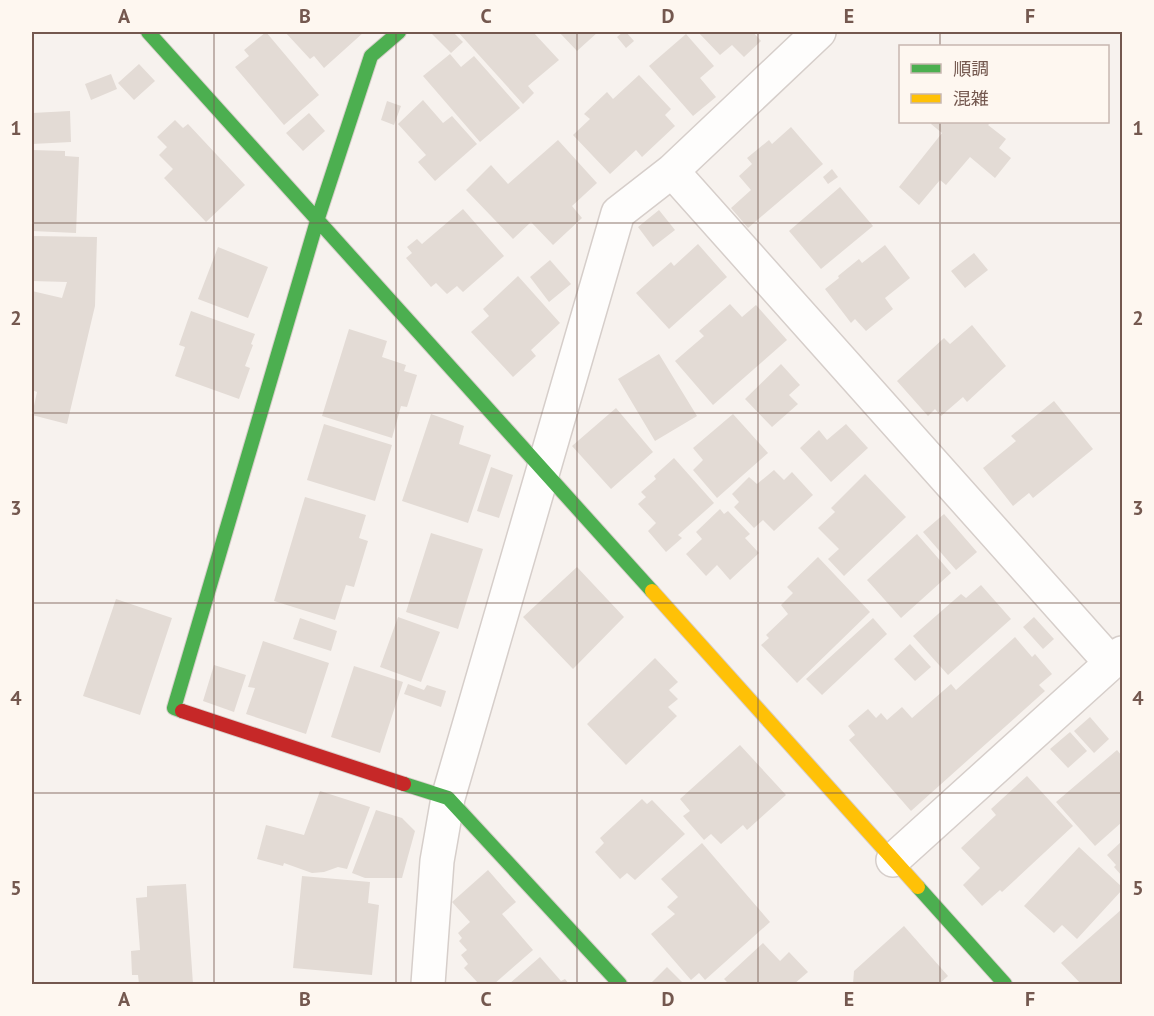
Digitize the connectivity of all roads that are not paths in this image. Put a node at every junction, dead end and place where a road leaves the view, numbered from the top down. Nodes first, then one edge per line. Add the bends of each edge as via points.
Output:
1 (148, 32) edge
2 (399, 32) edge
3 (819, 32) edge
4 (672, 171) junction
5 (317, 221) junction
6 (543, 470) junction
7 (1117, 658) edge
8 (448, 798) junction
9 (893, 860) junction
10 (428, 984) edge
11 (620, 984) edge
12 (1005, 984) edge

1 - 5 street
2 - 5 street via 372,56
3 - 4 street
4 - 6 street via 618,213
4 - 7 street
5 - 6 street
5 - 8 street via 174,708
6 - 8 street
6 - 9 street
7 - 9 street
8 - 10 street via 436,861
8 - 11 street
9 - 12 street

